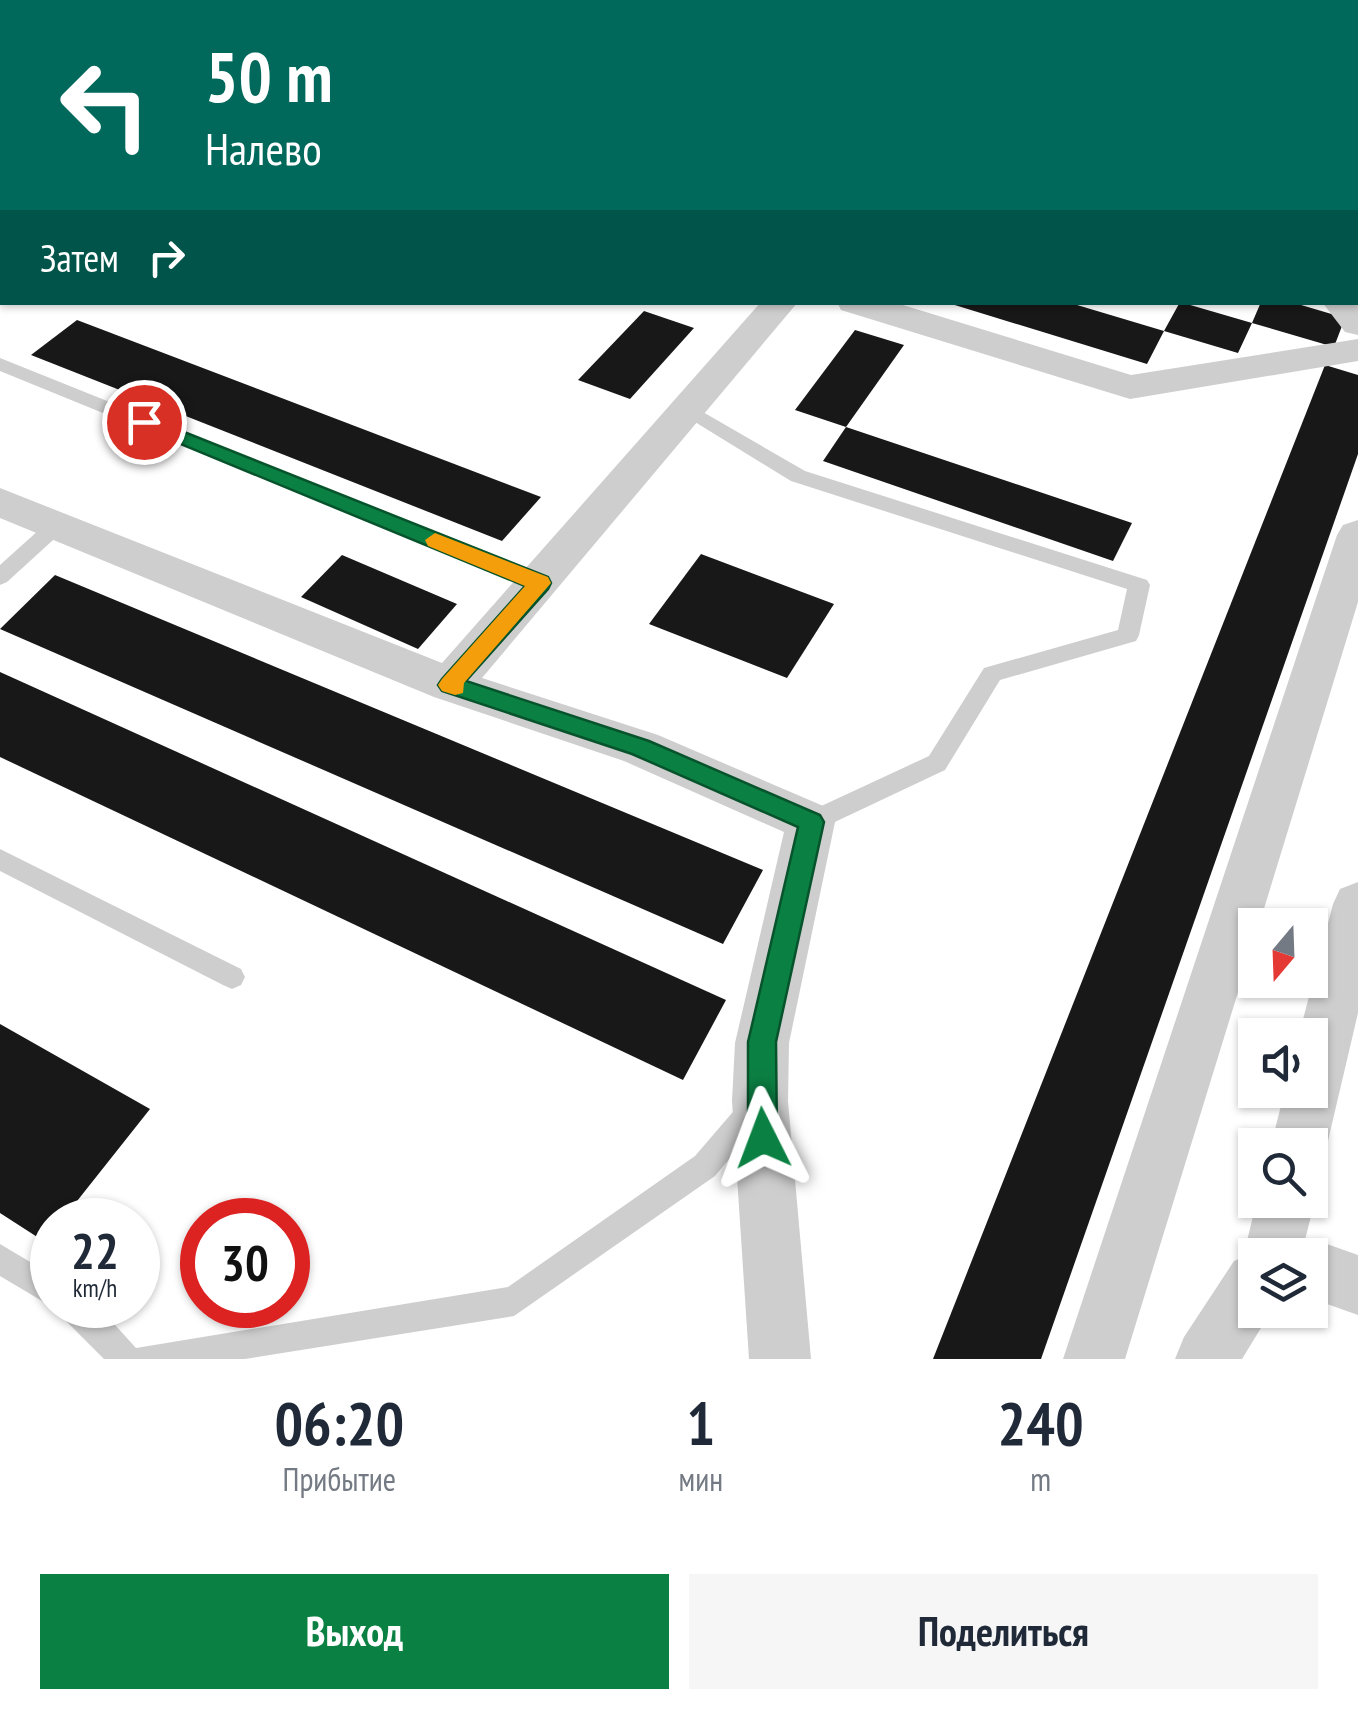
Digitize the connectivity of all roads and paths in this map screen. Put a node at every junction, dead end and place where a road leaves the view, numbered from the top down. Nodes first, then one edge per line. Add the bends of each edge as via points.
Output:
1 (778, 305) edge
2 (864, 305) edge
3 (1341, 305) edge
4 (1358, 324) edge
5 (1358, 350) edge
6 (0, 364) edge
7 (688, 410) junction
8 (0, 502) edge
9 (57, 525) junction
10 (1358, 534) edge
11 (0, 576) edge
12 (540, 583) junction
13 (450, 685) junction
14 (812, 822) junction
15 (0, 859) edge
16 (1358, 904) edge
17 (232, 977) dead end
18 (760, 1100) junction
19 (1303, 1128) edge
20 (0, 1259) edge
21 (1328, 1275) edge
22 (30, 1278) edge
23 (1358, 1286) edge
24 (1238, 1309) edge
25 (95, 1328) edge
26 (125, 1359) edge
27 (147, 1359) edge
28 (780, 1359) edge
29 (1094, 1359) edge
30 (1206, 1359) edge

1 - 7 street
2 - 5 street via 1130,387
3 - 4 street
6 - 12 lane
7 - 12 street
7 - 14 lane via 798,476 1140,586 1128,635 992,674 937,763
8 - 9 street
9 - 11 lane
9 - 13 street
10 - 29 street
12 - 13 street
13 - 14 street via 641,748
14 - 18 street via 762,1042
15 - 17 lane
16 - 19 street
18 - 27 lane via 705,1166 514,1301
18 - 28 street
20 - 22 lane
21 - 23 street
24 - 30 street
25 - 26 lane

